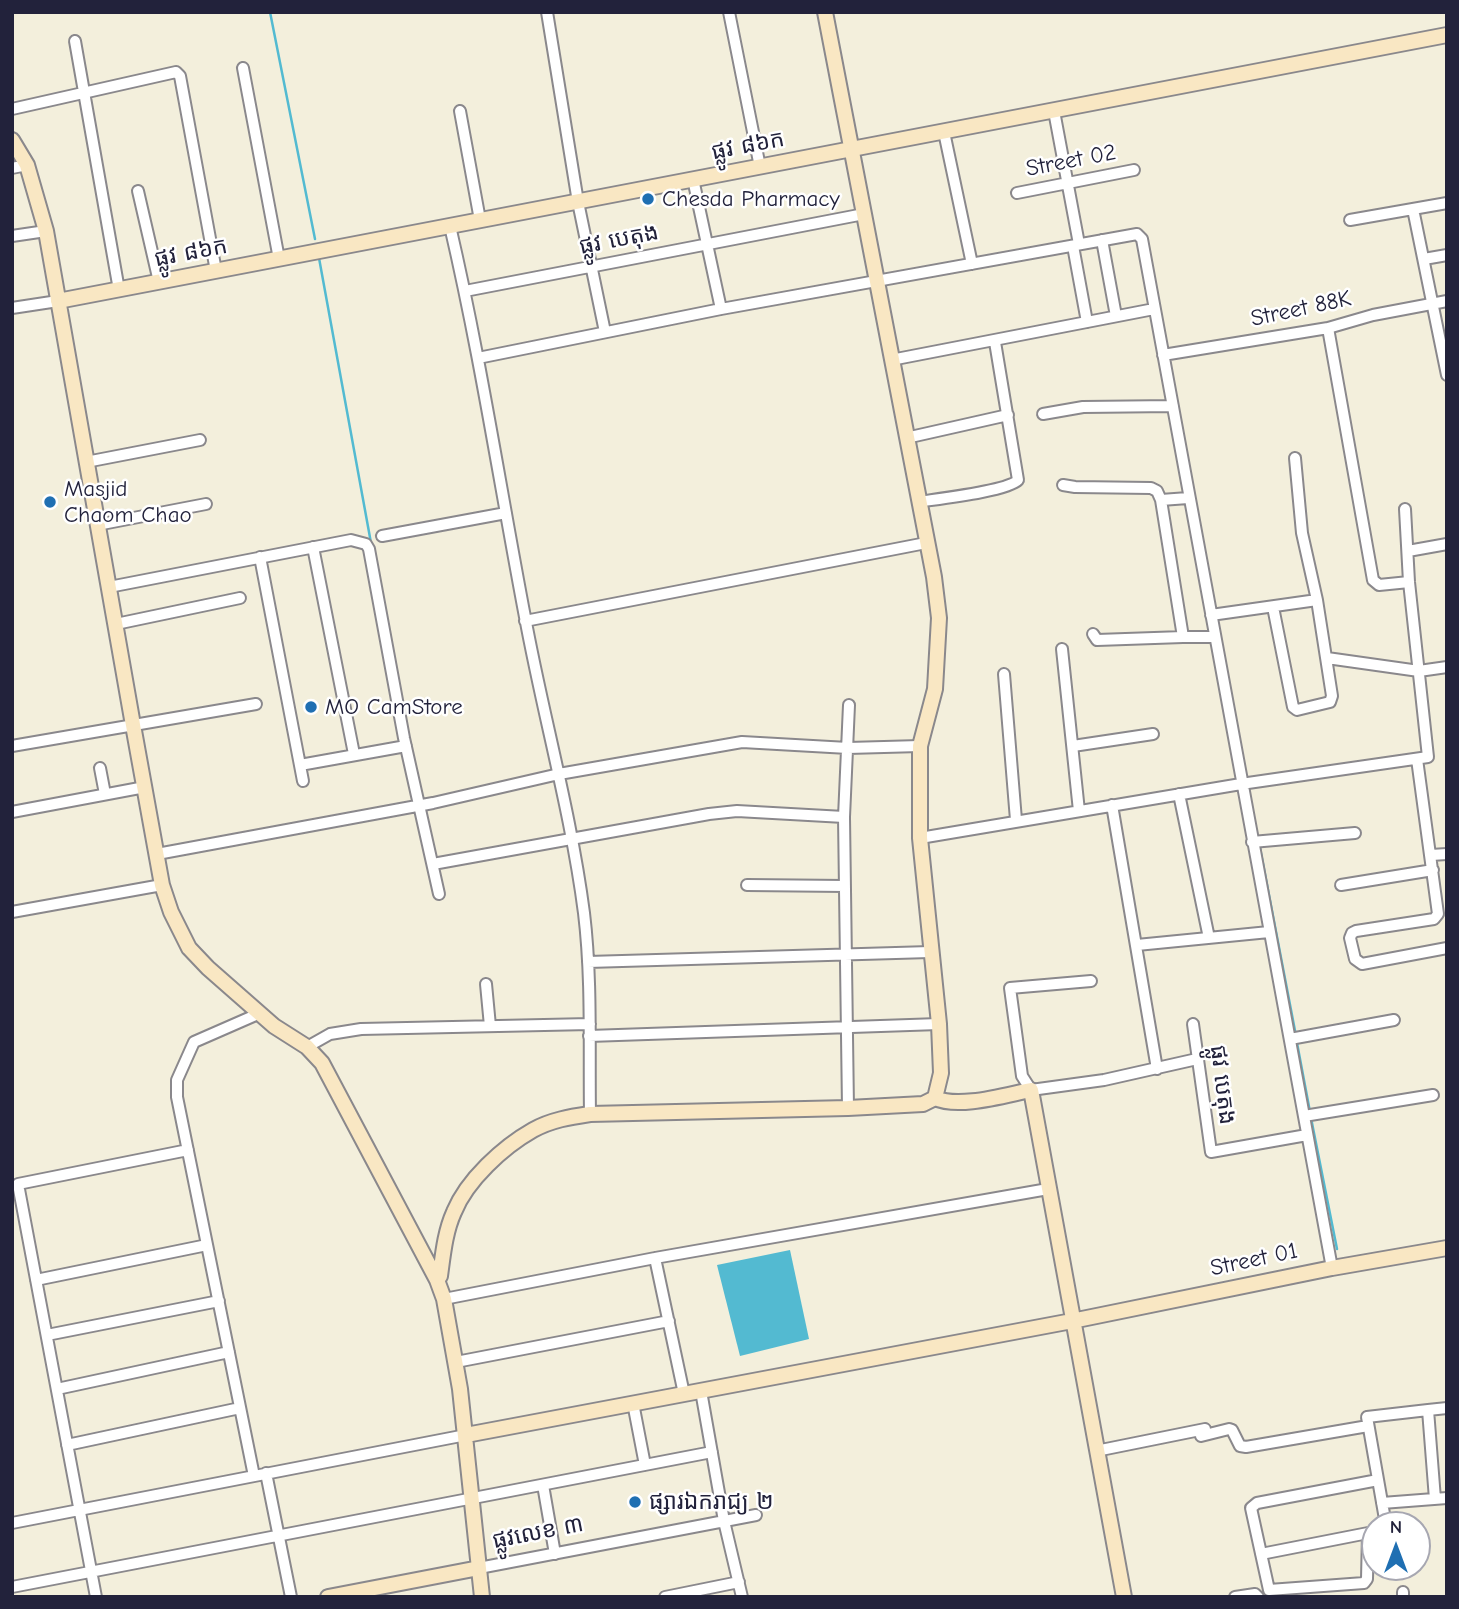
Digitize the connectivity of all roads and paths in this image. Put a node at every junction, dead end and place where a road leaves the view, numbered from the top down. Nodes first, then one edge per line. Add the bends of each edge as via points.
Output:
1 (547, 12) edge
2 (729, 12) edge
3 (825, 12) edge
4 (1447, 35) edge
5 (75, 41) dead end
6 (243, 68) dead end
7 (83, 92) junction
8 (12, 109) edge
9 (460, 111) dead end
10 (1054, 111) junction
11 (944, 132) junction
12 (12, 140) edge
13 (850, 150) junction
14 (20, 167) edge
15 (760, 167) junction
16 (1134, 170) dead end
17 (693, 179) junction
18 (1068, 183) junction
19 (138, 191) dead end
20 (1017, 193) dead end
21 (578, 202) junction
22 (1447, 202) edge
23 (1413, 209) junction
24 (864, 214) junction
25 (480, 220) junction
26 (1350, 220) dead end
27 (450, 226) junction
28 (46, 231) junction
29 (12, 236) edge
30 (1102, 240) junction
31 (706, 245) junction
32 (1076, 245) junction
33 (1447, 255) edge
34 (279, 259) junction
35 (1424, 259) junction
36 (972, 264) junction
37 (591, 267) junction
38 (216, 271) junction
39 (159, 282) junction
40 (877, 282) junction
41 (119, 289) junction
42 (465, 291) junction
43 (58, 301) junction
44 (1447, 301) edge
45 (1433, 304) junction
46 (12, 308) edge
47 (721, 309) junction
48 (1154, 309) junction
49 (1116, 316) junction
50 (1087, 322) junction
51 (1328, 328) junction
52 (605, 332) junction
53 (995, 341) junction
54 (1163, 355) junction
55 (478, 358) junction
56 (891, 360) junction
57 (1447, 375) edge
58 (1173, 406) junction
59 (1043, 414) dead end
60 (1008, 415) junction
61 (906, 438) junction
62 (200, 440) dead end
63 (1296, 458) dead end
64 (86, 462) junction
65 (1063, 485) dead end
66 (1188, 498) junction
67 (1161, 500) junction
68 (918, 502) junction
69 (205, 504) dead end
70 (1405, 509) dead end
71 (506, 513) junction
72 (97, 525) junction
73 (382, 536) dead end
74 (926, 543) junction
75 (1447, 544) edge
76 (313, 547) junction
77 (1408, 551) junction
78 (260, 558) junction
79 (1409, 582) junction
80 (109, 587) junction
81 (240, 598) dead end
82 (1317, 600) junction
83 (1273, 607) junction
84 (1211, 615) junction
85 (525, 621) junction
86 (116, 624) junction
87 (1093, 634) dead end
88 (1183, 637) junction
89 (1215, 637) junction
90 (1062, 649) dead end
91 (1326, 659) junction
92 (1447, 667) edge
93 (1419, 671) junction
94 (1004, 674) dead end
95 (256, 704) dead end
96 (849, 705) dead end
97 (133, 725) junction
98 (1153, 734) dead end
99 (12, 746) edge
100 (406, 746) junction
101 (920, 746) junction
102 (1073, 746) junction
103 (848, 748) junction
104 (354, 754) junction
105 (1417, 759) junction
106 (300, 765) junction
107 (100, 768) dead end
108 (558, 774) junction
109 (303, 781) dead end
110 (1241, 784) junction
111 (145, 787) junction
112 (104, 794) junction
113 (1179, 794) junction
114 (420, 805) junction
115 (1112, 805) junction
116 (1079, 811) junction
117 (12, 812) edge
118 (845, 817) junction
119 (1016, 820) junction
120 (1355, 833) dead end
121 (920, 838) junction
122 (570, 839) junction
123 (1257, 842) junction
124 (157, 854) junction
125 (1447, 854) edge
126 (1431, 855) junction
127 (433, 864) junction
128 (1433, 870) junction
129 (162, 885) junction
130 (747, 885) dead end
131 (1341, 885) dead end
132 (845, 886) junction
133 (439, 894) dead end
134 (12, 912) edge
135 (1269, 932) junction
136 (1209, 938) junction
137 (1137, 945) junction
138 (1447, 948) edge
139 (930, 952) junction
140 (846, 953) junction
141 (588, 962) junction
142 (1091, 981) dead end
143 (486, 984) dead end
144 (258, 1014) junction
145 (1394, 1020) dead end
146 (590, 1024) junction
147 (939, 1024) junction
148 (1193, 1024) dead end
149 (490, 1027) junction
150 (846, 1027) junction
151 (589, 1036) junction
152 (1295, 1038) junction
153 (307, 1046) junction
154 (1197, 1059) junction
155 (1157, 1069) junction
156 (1031, 1090) junction
157 (1433, 1095) dead end
158 (935, 1098) junction
159 (848, 1108) junction
160 (590, 1114) junction
161 (1310, 1115) junction
162 (1307, 1135) junction
163 (188, 1150) junction
164 (1048, 1189) junction
165 (207, 1245) junction
166 (1447, 1248) edge
167 (655, 1258) junction
168 (1332, 1268) junction
169 (36, 1280) junction
170 (437, 1280) junction
171 (444, 1299) junction
172 (219, 1301) junction
173 (668, 1321) junction
174 (1072, 1321) junction
175 (47, 1335) junction
176 (229, 1352) junction
177 (456, 1362) junction
178 (57, 1389) junction
179 (701, 1391) junction
180 (684, 1394) junction
181 (633, 1403) junction
182 (240, 1408) junction
183 (1447, 1408) edge
184 (1427, 1410) junction
185 (1368, 1426) junction
186 (466, 1435) junction
187 (68, 1444) junction
188 (1096, 1451) junction
189 (712, 1452) junction
190 (645, 1465) junction
191 (266, 1473) junction
192 (254, 1476) junction
193 (1378, 1480) junction
194 (543, 1485) junction
195 (472, 1498) junction
196 (1441, 1498) edge
197 (1382, 1503) junction
198 (80, 1509) junction
199 (1383, 1511) edge
200 (757, 1515) dead end
201 (724, 1521) junction
202 (12, 1523) edge
203 (1361, 1534) edge
204 (278, 1535) junction
205 (555, 1553) junction
206 (1261, 1554) junction
207 (479, 1568) junction
208 (92, 1572) junction
209 (1364, 1581) edge
210 (739, 1582) junction
211 (12, 1587) edge
212 (96, 1597) edge
213 (291, 1597) edge
214 (328, 1597) edge
215 (482, 1597) edge
216 (665, 1597) edge
217 (741, 1597) edge
218 (1124, 1597) edge
219 (1235, 1597) edge
220 (1258, 1597) edge

1 - 21 street
2 - 15 street
3 - 13 street
4 - 10 street, ផ្លូវ ៨៦ក
5 - 7 street
6 - 34 street
7 - 8 street
7 - 38 street via 167,73 180,76
7 - 41 street
9 - 25 street
10 - 11 street, ផ្លូវ ៨៦ក
10 - 18 street
11 - 13 street, ផ្លូវ ៨៦ក
11 - 36 street
12 - 14 street
13 - 15 street, ផ្លូវ ៨៦ក
13 - 24 street
14 - 28 street
15 - 17 street, ផ្លូវ ៨៦ក
16 - 18 street, Street 02
17 - 21 street, ផ្លូវ ៨៦ក
17 - 31 street
18 - 20 street, Street 02
18 - 32 street
19 - 39 street
21 - 25 street, ផ្លូវ ៨៦ក
21 - 37 street
22 - 23 street
23 - 26 street
23 - 35 street
24 - 31 street, ផ្លូវ បេតុង
24 - 40 street
25 - 27 street, ផ្លូវ ៨៦ក
27 - 34 street, ផ្លូវ ៨៦ក
27 - 42 street
28 - 29 street
28 - 43 street
30 - 32 street
30 - 48 street via 1138,234 1142,239
30 - 49 street
31 - 37 street, ផ្លូវ បេតុង
31 - 47 street
32 - 36 street
32 - 50 street
33 - 35 street
34 - 38 street, ផ្លូវ ៨៦ក
35 - 45 street
36 - 40 street
37 - 42 street, ផ្លូវ បេតុង
37 - 52 street
38 - 39 street, ផ្លូវ ៨៦ក
39 - 41 street, ផ្លូវ ៨៦ក
40 - 47 street
40 - 56 street
41 - 43 street, ផ្លូវ ៨៦ក
42 - 55 street
43 - 46 street
43 - 64 street
44 - 45 street, Street 88K
45 - 51 street, Street 88K
45 - 57 street
47 - 52 street
48 - 49 street
48 - 54 street
49 - 50 street
50 - 53 street
51 - 54 street, Street 88K
51 - 79 street via 1373,580 1379,585
52 - 55 street
53 - 56 street
53 - 60 street
54 - 58 street
55 - 71 street
56 - 61 street
58 - 59 street via 1083,407
58 - 66 street
60 - 61 street
60 - 68 street via 1019,475 1014,485
61 - 68 street
62 - 64 street
63 - 82 street via 1302,533
64 - 72 street
65 - 67 street via 1151,488
66 - 67 street
66 - 84 street
67 - 88 street
68 - 74 street
69 - 72 street
70 - 77 street
71 - 73 street
71 - 85 street
72 - 80 street
74 - 85 street
74 - 101 street via 939,618 935,689
75 - 77 street
76 - 78 street
76 - 100 street via 351,540 363,542 369,549
76 - 104 street
77 - 79 street
78 - 80 street
78 - 106 street
79 - 93 street
80 - 86 street
81 - 86 street
82 - 83 street
82 - 91 street
83 - 84 street
83 - 91 street via 1297,710 1330,702
84 - 89 street
85 - 108 street
86 - 97 street
87 - 88 street via 1097,640
88 - 89 street
89 - 110 street
90 - 102 street
91 - 93 street
92 - 93 street
93 - 105 street via 1428,757
94 - 119 street
95 - 97 street
96 - 103 street
97 - 99 street
97 - 111 street
98 - 102 street
100 - 104 street
100 - 114 street
101 - 103 street
101 - 121 street
102 - 116 street
103 - 108 street via 742,741
103 - 118 street
104 - 106 street
105 - 110 street
105 - 126 street
106 - 109 street
107 - 112 street
108 - 114 street
108 - 122 street
110 - 113 street
110 - 123 street
111 - 112 street
111 - 124 street
112 - 117 street
113 - 115 street
113 - 136 street
114 - 124 street
114 - 127 street
115 - 116 street
115 - 137 street
116 - 119 street
118 - 122 street via 737,811
118 - 132 street
119 - 121 street
120 - 123 street
121 - 139 street
122 - 127 street
122 - 141 street
123 - 135 street
124 - 129 street
125 - 126 street
126 - 128 street
127 - 133 street
128 - 131 street
128 - 138 street via 1437,918 1356,932 1350,938 1355,959 1363,964
129 - 134 street
129 - 144 street via 189,948
130 - 132 street
132 - 140 street
135 - 136 street
135 - 152 street
136 - 137 street
137 - 155 street
139 - 140 street
139 - 147 street
140 - 141 street
140 - 150 street
141 - 146 street
142 - 156 street via 1010,988 1022,1076
143 - 149 street
144 - 153 street
144 - 163 street via 194,1042 177,1080
145 - 152 street
146 - 149 street
146 - 151 street
147 - 150 street
147 - 158 street via 941,1073
148 - 154 street, ផ្លូវ បេតុង
149 - 153 street via 361,1029 330,1034
150 - 151 street
150 - 159 street
151 - 160 street
152 - 161 street
153 - 170 street via 322,1063
154 - 155 street
154 - 162 street, ផ្លូវ បេតុង via 1211,1152
155 - 156 street
156 - 158 street via 969,1101
156 - 164 street
157 - 161 street
158 - 159 street via 923,1104
159 - 160 street
160 - 170 street via 533,1130 486,1168 455,1209
161 - 162 street
162 - 168 street
163 - 165 street
163 - 169 street via 18,1184
164 - 167 street
164 - 174 street
165 - 169 street
165 - 172 street
166 - 168 street, Street 01
167 - 171 street
167 - 173 street
168 - 174 street, Street 01
169 - 175 street
170 - 171 street
171 - 177 street
172 - 175 street
172 - 176 street
173 - 177 street
173 - 180 street
174 - 179 street, Street 01
174 - 188 street
175 - 178 street
176 - 178 street
176 - 182 street
177 - 186 street
178 - 187 street
179 - 180 street, Street 01
179 - 189 street
180 - 181 street, Street 01
181 - 186 street, Street 01
181 - 190 street
182 - 187 street
182 - 192 street
183 - 184 street
184 - 185 street via 1367,1417
184 - 196 street
185 - 188 street via 1246,1447 1240,1446 1229,1429
185 - 193 street
186 - 191 street
186 - 195 street
187 - 198 street
188 - 218 street
189 - 190 street
189 - 201 street
190 - 194 street
191 - 192 street
191 - 204 street
192 - 198 street
193 - 197 street
193 - 206 street via 1256,1503 1250,1514
194 - 195 street
194 - 205 street
195 - 204 street
195 - 207 street
196 - 197 street
197 - 199 street
198 - 202 street
198 - 208 street
200 - 201 street, ផ្លូវលេខ ៣
201 - 205 street, ផ្លូវលេខ ៣
201 - 210 street
203 - 206 street
204 - 208 street
204 - 213 street
205 - 207 street, ផ្លូវលេខ ៣
206 - 209 street via 1269,1590
207 - 214 street, ផ្លូវលេខ ៣
207 - 215 street
208 - 211 street
208 - 212 street
210 - 216 street
210 - 217 street
219 - 220 street

